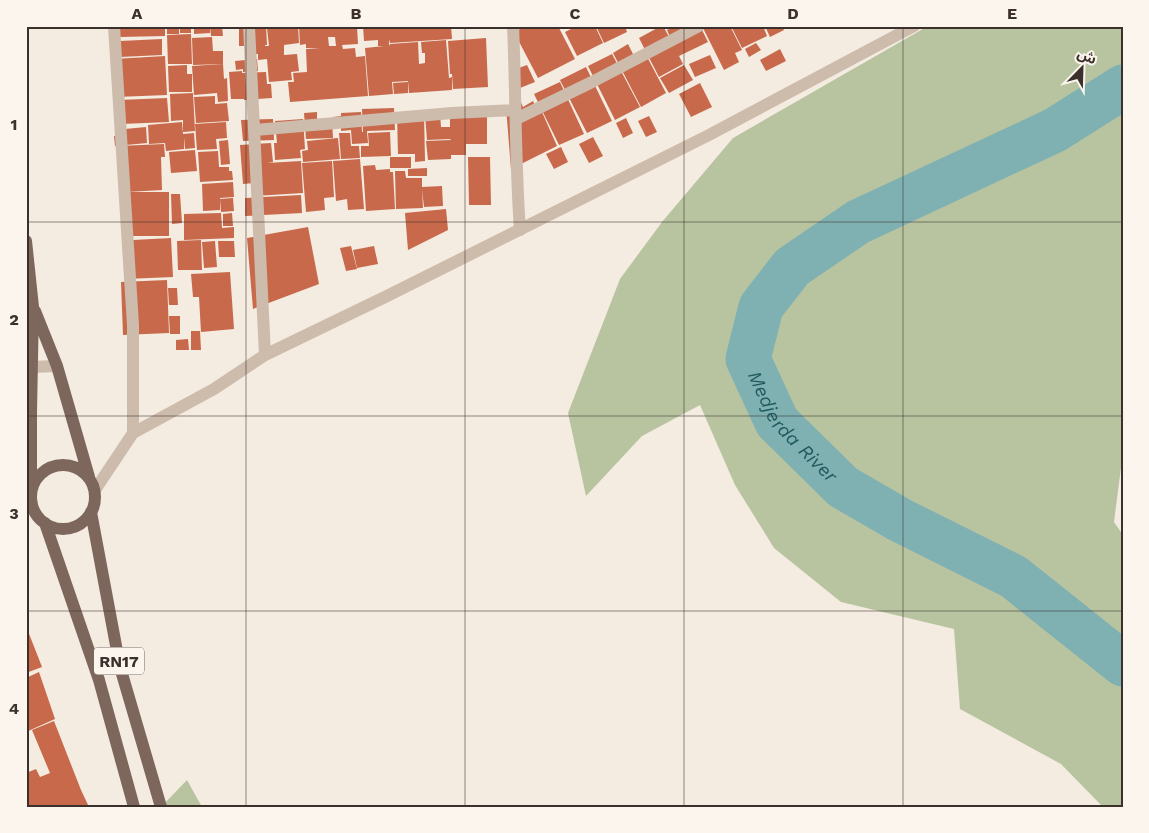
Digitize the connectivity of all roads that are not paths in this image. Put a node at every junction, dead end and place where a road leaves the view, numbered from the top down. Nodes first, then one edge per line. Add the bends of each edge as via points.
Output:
1 (114, 26) edge
2 (248, 26) edge
3 (512, 26) edge
4 (700, 26) edge
5 (914, 26) edge
6 (515, 114) junction
7 (255, 130) junction
8 (520, 230) junction
9 (26, 241) edge
10 (34, 306) junction
11 (266, 355) junction
12 (29, 364) edge
13 (57, 366) junction
14 (133, 432) junction
15 (92, 484) junction
16 (30, 500) edge
17 (91, 512) junction
18 (45, 523) junction
19 (134, 807) edge
20 (161, 807) edge

1 - 14 street via 132,325
2 - 7 street
3 - 6 street
4 - 6 street via 592,82
5 - 8 street
6 - 7 street via 407,116
6 - 8 street
7 - 11 street
8 - 11 street
9 - 10 main road, RN17
10 - 12 main road, RN17
10 - 13 main road, RN17
11 - 14 street via 214,389
12 - 13 street
12 - 16 main road, RN17
13 - 15 main road, RN17
14 - 15 street
15 - 16 main road via 82,471 72,466 51,467 35,481
15 - 17 main road, RN17 via 95,502
16 - 18 main road, RN17
17 - 18 main road via 75,527 54,528
17 - 20 main road, RN17 via 120,667
18 - 19 main road, RN17 via 99,680

